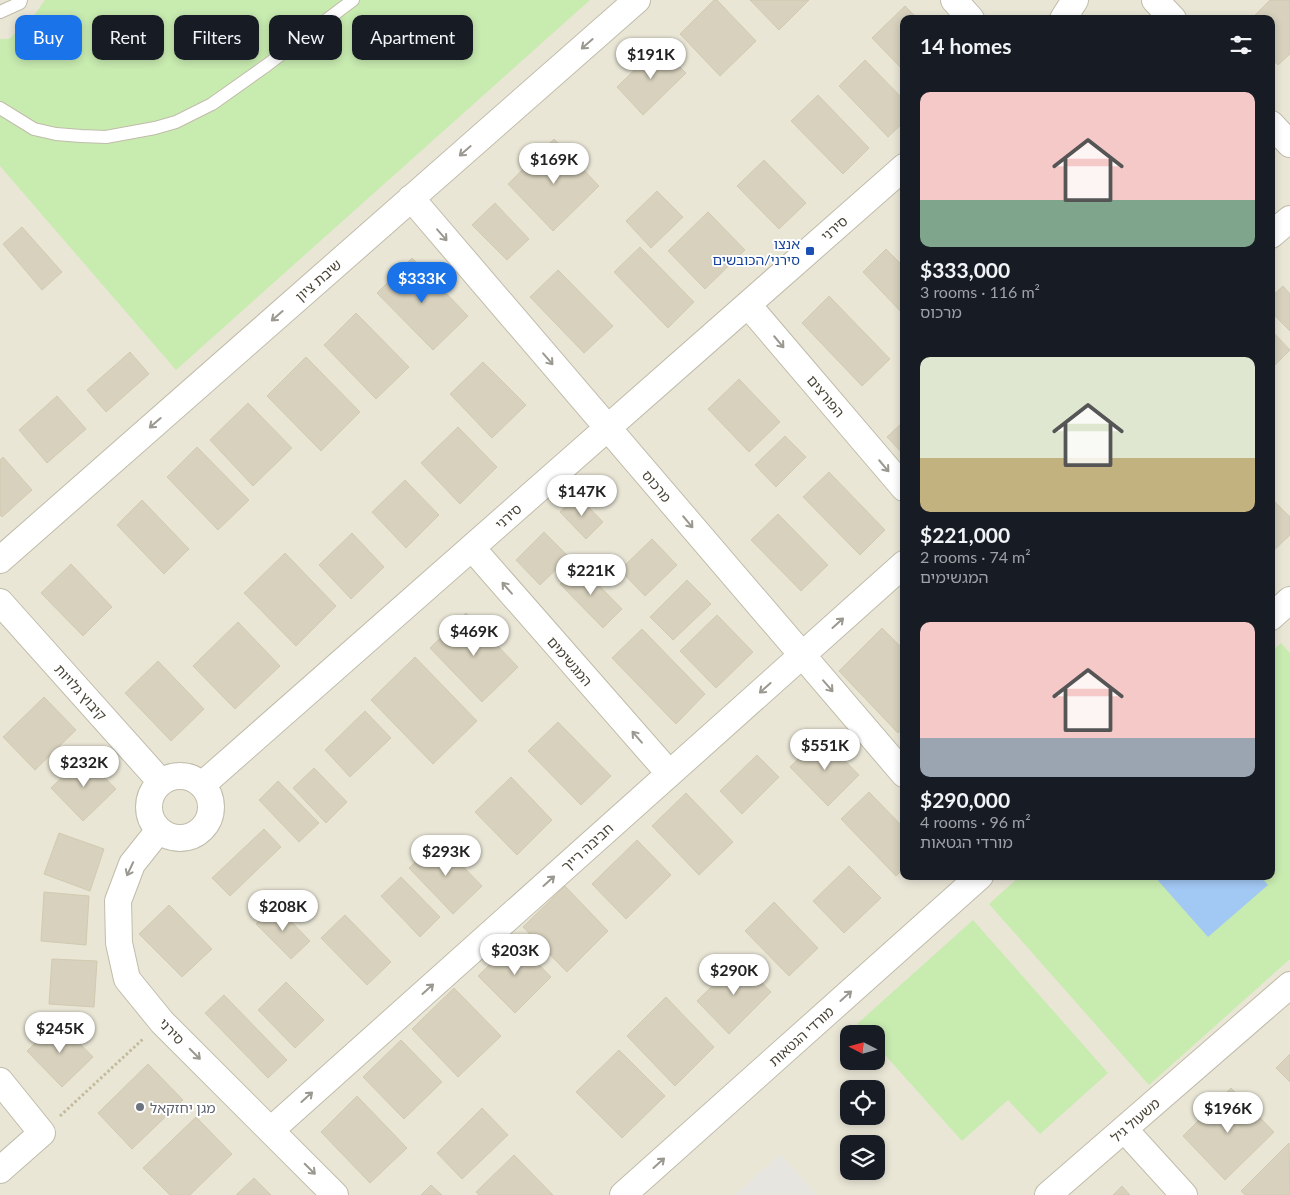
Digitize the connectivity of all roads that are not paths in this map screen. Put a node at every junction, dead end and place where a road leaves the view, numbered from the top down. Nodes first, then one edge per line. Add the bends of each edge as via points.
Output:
1 (22, 0) edge
2 (353, 0) edge
3 (636, 0) edge
4 (954, 0) edge
5 (1076, 0) edge
6 (1156, 0) edge
7 (0, 12) edge
8 (967, 15) edge
9 (1066, 15) edge
10 (1169, 15) edge
11 (0, 108) edge
12 (1275, 128) edge
13 (1290, 144) edge
14 (900, 171) edge
15 (411, 198) junction
16 (1290, 219) edge
17 (1275, 232) edge
18 (748, 305) junction
19 (607, 428) junction
20 (900, 483) edge
21 (472, 548) junction
22 (0, 560) edge
23 (900, 568) edge
24 (1290, 600) edge
25 (0, 602) edge
26 (1275, 613) edge
27 (801, 655) junction
28 (900, 769) edge
29 (669, 773) junction
30 (161, 782) junction
31 (202, 785) junction
32 (159, 830) junction
33 (976, 880) edge
34 (1290, 985) edge
35 (0, 1081) edge
36 (1124, 1129) junction
37 (270, 1130) junction
38 (0, 1170) edge
39 (335, 1195) edge
40 (623, 1195) edge
41 (1048, 1195) edge
42 (1184, 1195) edge

1 - 7 lane
2 - 11 lane via 212,104 169,124 106,137 56,134 34,129
3 -> 15 street, שיבת ציון
4 - 8 street
5 - 9 street
6 - 10 street
12 - 13 street
14 - 18 street, סירני
15 -> 19 street, מרכוס
15 -> 22 street, שיבת ציון
16 - 17 street
18 - 19 street, סירני
18 -> 20 street, הפורצים
19 - 21 street, סירני
19 -> 27 street, מרכוס
29 -> 21 street, המגשימים
21 - 31 street, סירני
27 -> 23 street, חביבה רייך
24 - 26 street
25 - 30 street, קיבוץ גלויות
27 -> 28 street, מרכוס
27 -> 29 street, חביבה רייך
37 -> 29 street, חביבה רייך
30 - 31 street via 183,776
30 - 32 street via 149,800 152,821
31 - 32 street via 211,805 205,826 190,836 179,838
32 -> 37 street, סירני via 132,864 118,901 119,943 127,979 162,1022
40 -> 33 street, מורדי הגטאות
34 - 36 street, משעול גיל
35 - 38 street via 42,1133
36 - 41 street, משעול גיל
36 - 42 street
37 -> 39 street, סירני

